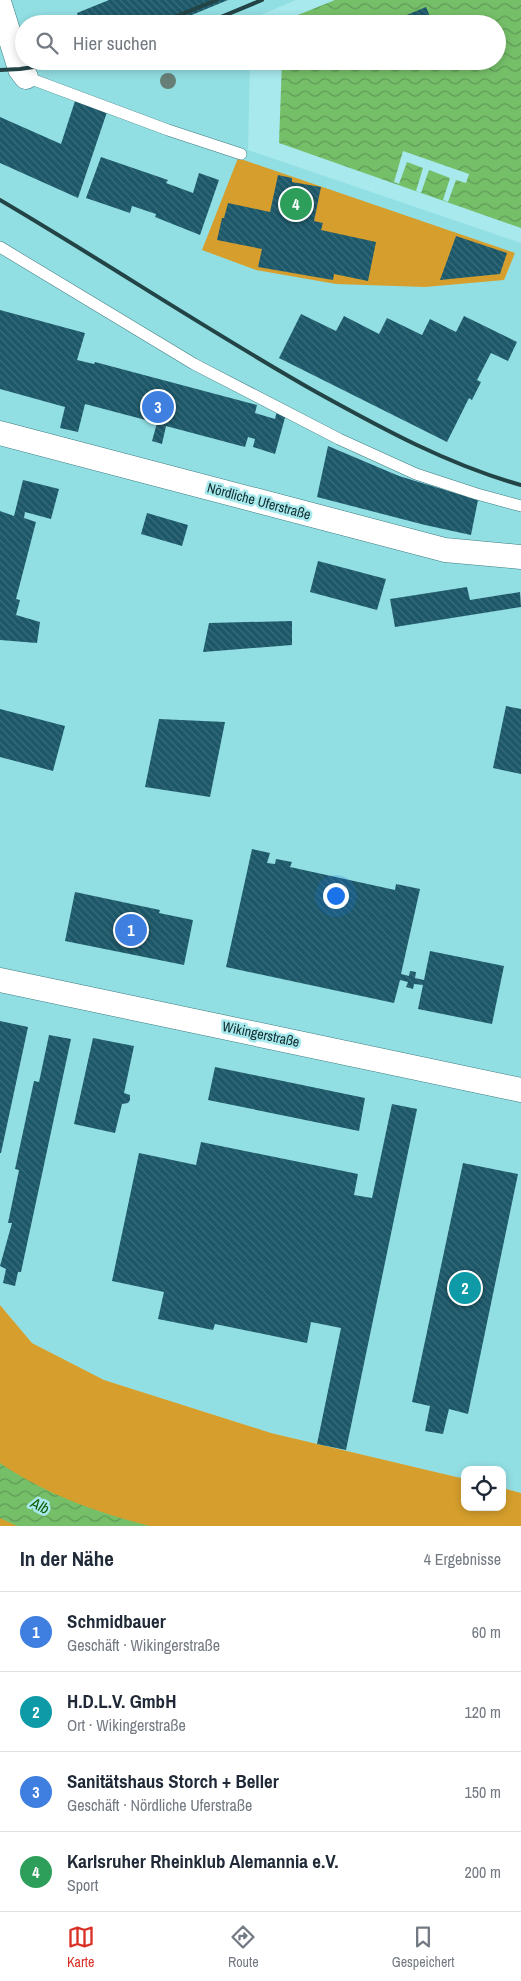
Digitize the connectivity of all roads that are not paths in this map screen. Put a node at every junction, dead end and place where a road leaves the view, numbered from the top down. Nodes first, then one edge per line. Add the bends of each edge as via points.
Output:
1 (0, 5) edge
2 (15, 53) edge
3 (21, 70) edge
4 (26, 77) joint
5 (241, 154) dead end
6 (0, 247) edge
7 (0, 433) edge
8 (521, 506) edge
9 (521, 558) edge
10 (0, 980) edge
11 (521, 1090) edge

1 - 2 street
3 - 4 street
4 - 5 lane
6 - 8 lane via 194,364 339,439 416,474
7 - 9 street, Nördliche Uferstraße via 446,550
10 - 11 street, Wikingerstraße

